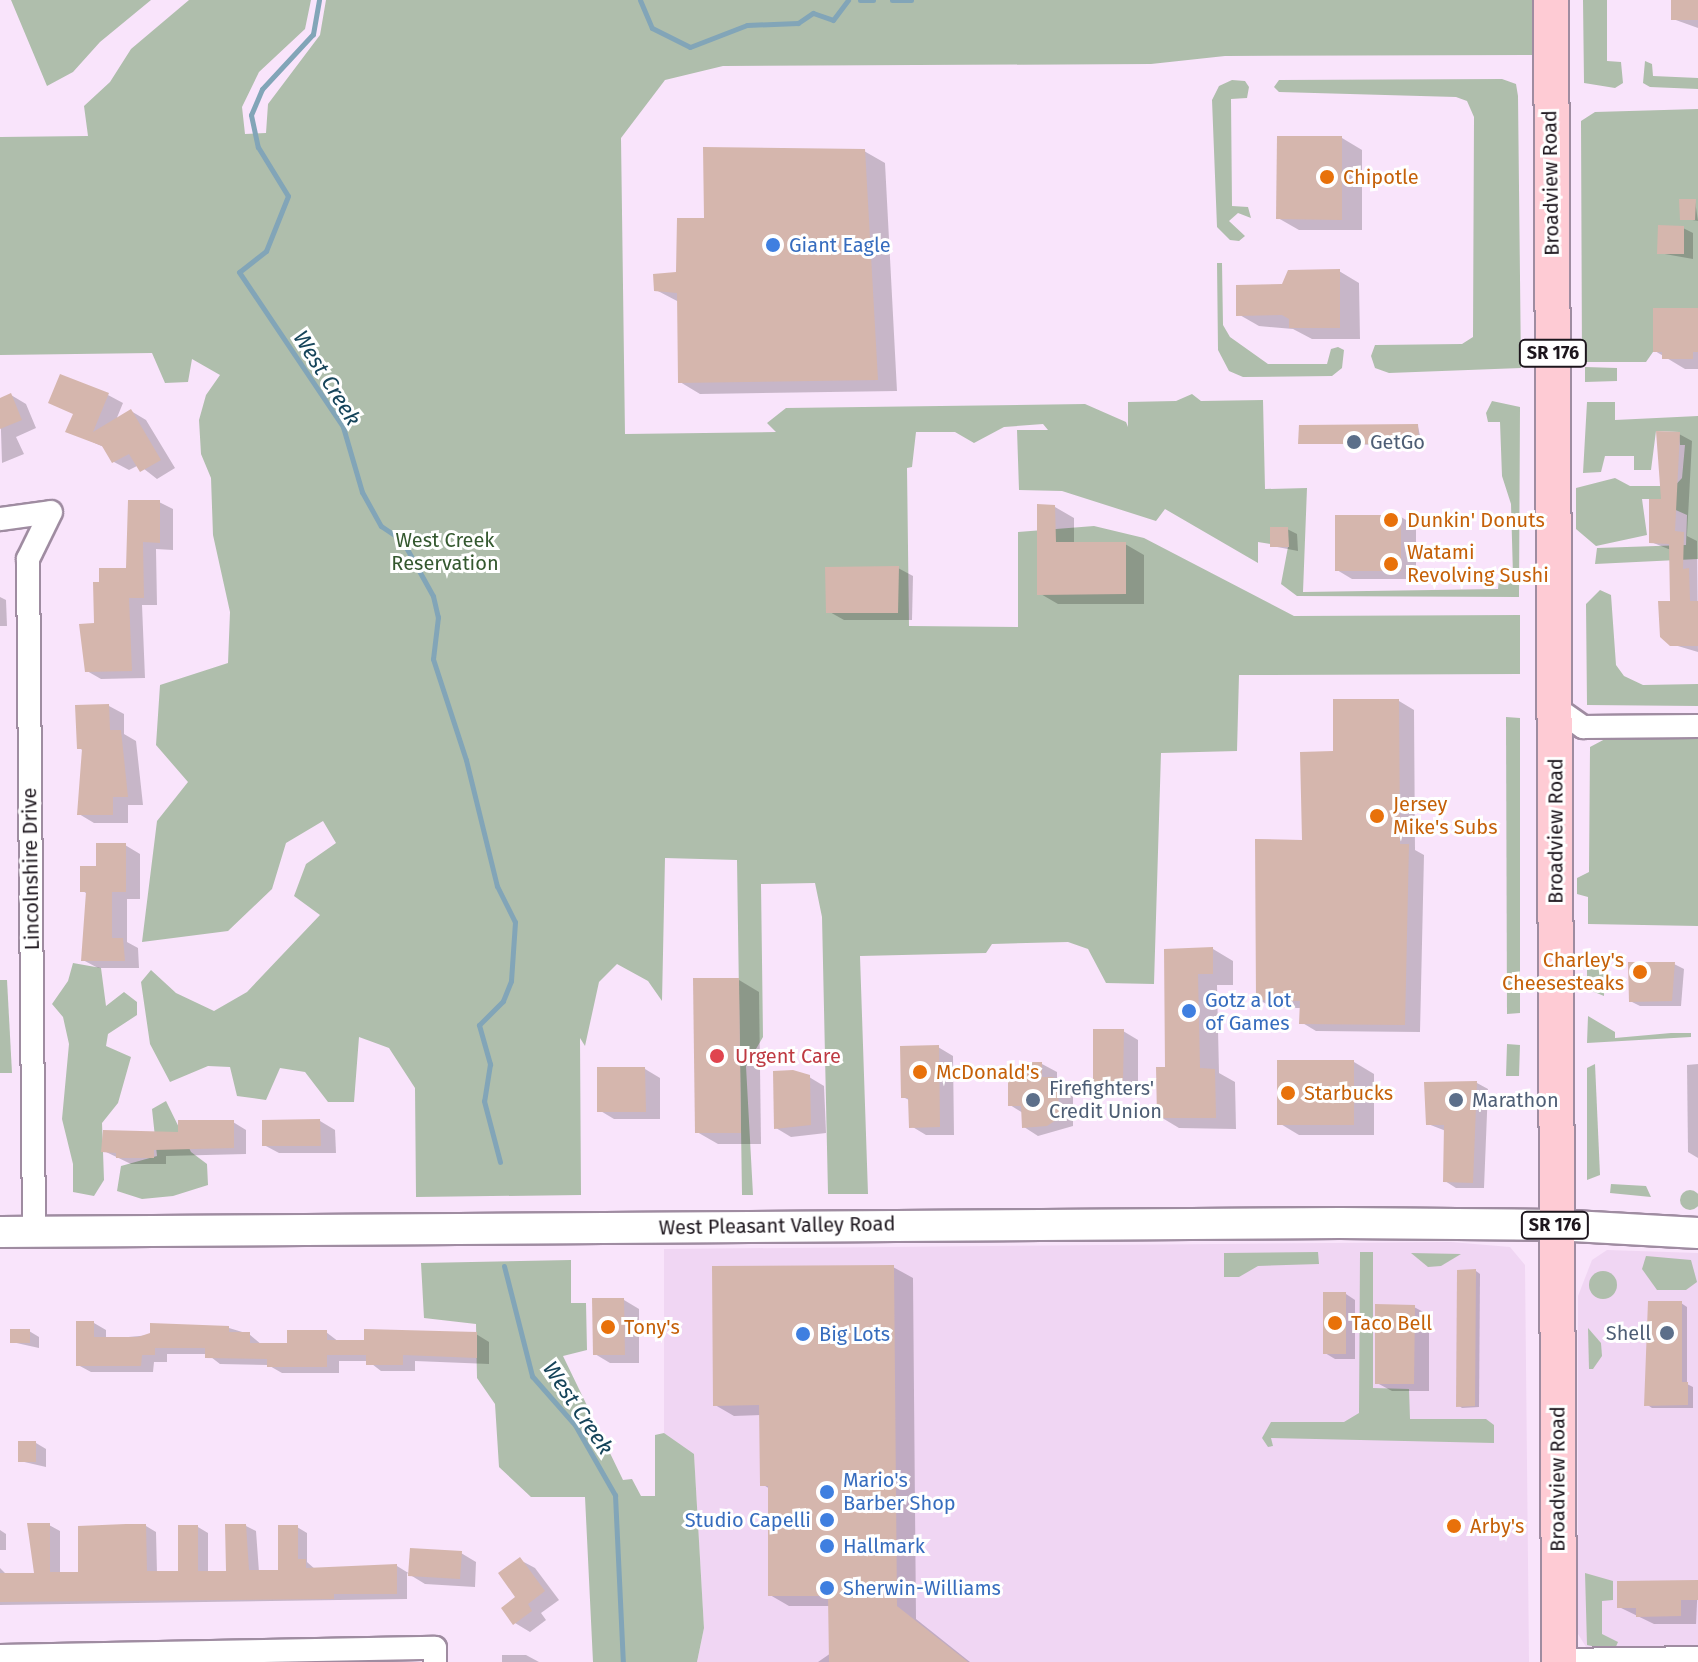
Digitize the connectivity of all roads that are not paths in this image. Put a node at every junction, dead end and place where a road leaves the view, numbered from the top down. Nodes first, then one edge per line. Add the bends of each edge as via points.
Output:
1 (1551, 0) edge
2 (0, 519) edge
3 (1553, 706) junction
4 (1698, 726) edge
5 (1555, 1225) junction
6 (0, 1232) edge
7 (34, 1232) junction
8 (1698, 1233) edge
9 (435, 1655) edge
10 (0, 1656) edge
11 (1698, 1658) edge
12 (108, 1659) edge
13 (1559, 1661) edge

1 - 3 main road, Broadview Road / SR 176
2 - 7 street, Lincolnshire Drive via 51,512 28,559
3 - 4 street via 1583,727
3 - 5 main road, Broadview Road / SR 176
5 - 7 main road, West Pleasant Valley Road
5 - 8 main road, West Pleasant Valley Road
5 - 13 main road, Broadview Road / SR 176
6 - 7 main road, West Pleasant Valley Road
9 - 12 street
10 - 12 street
11 - 13 street

